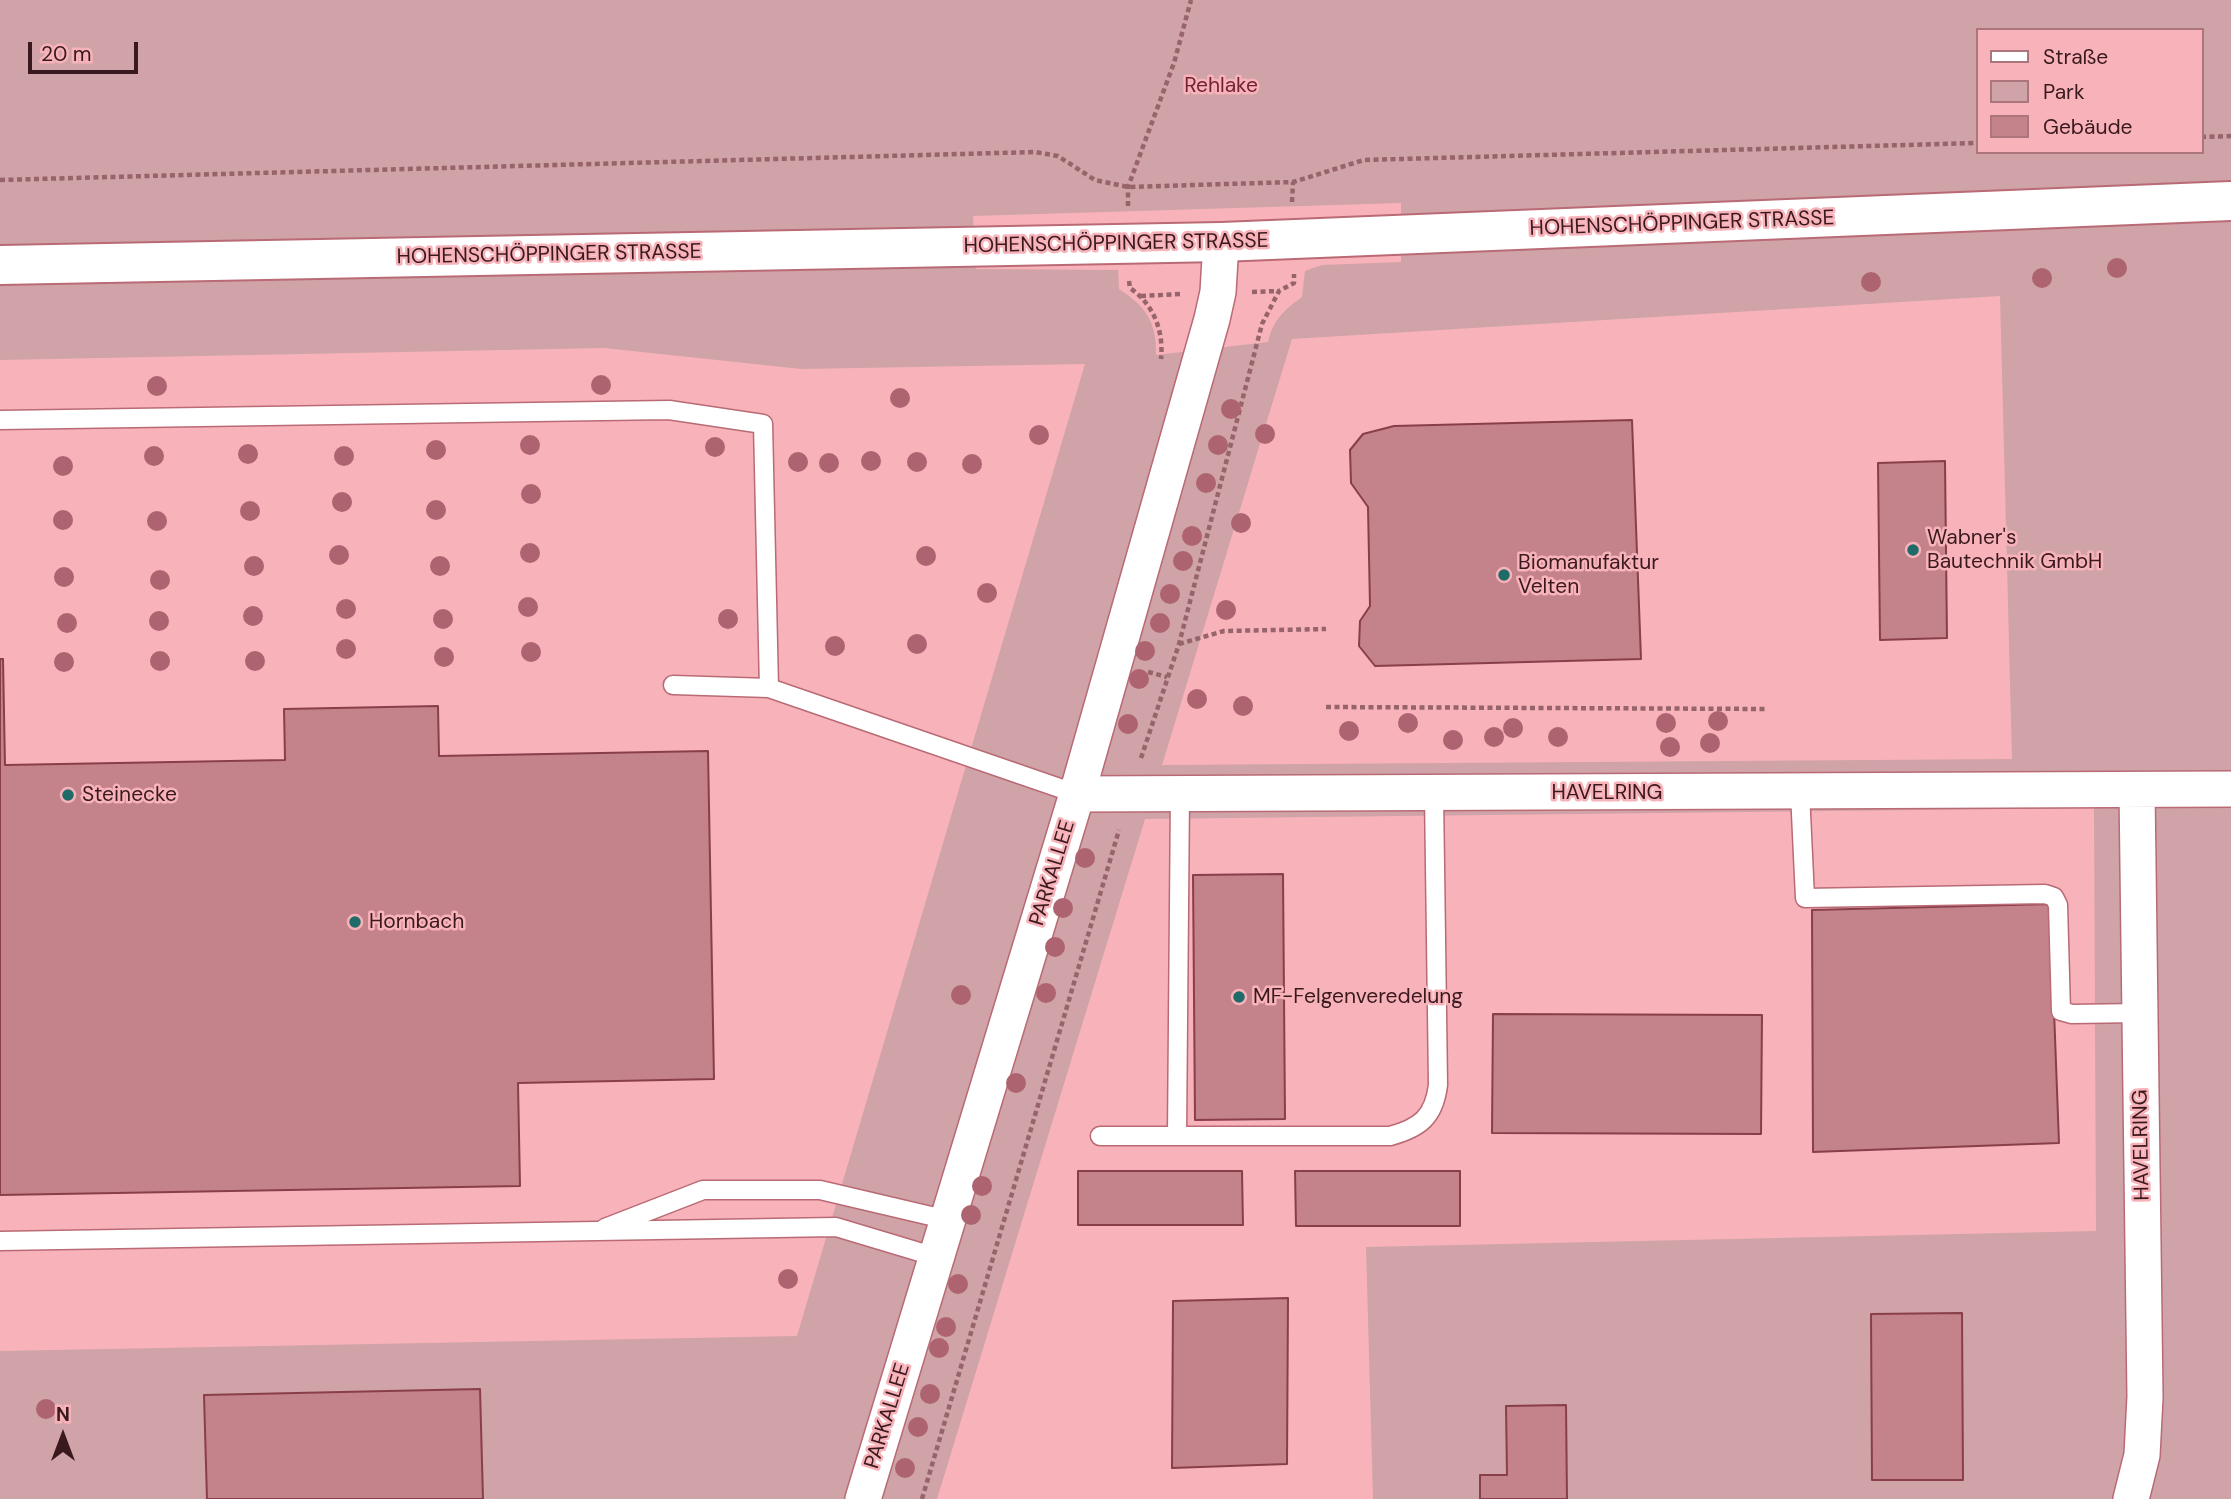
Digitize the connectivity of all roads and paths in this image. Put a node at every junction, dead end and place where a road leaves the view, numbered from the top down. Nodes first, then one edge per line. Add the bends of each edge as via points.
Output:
1 (1191, 0) edge
2 (2231, 136) edge
3 (2203, 137) edge
4 (1976, 143) edge
5 (0, 180) edge
6 (1293, 182) junction
7 (1128, 187) junction
8 (2231, 201) edge
9 (1129, 210) dead end
10 (1293, 240) junction
11 (1220, 242) junction
12 (0, 265) edge
13 (1129, 273) dead end
14 (1141, 296) dead end
15 (0, 420) edge
16 (1326, 629) dead end
17 (1179, 644) junction
18 (673, 685) dead end
19 (769, 688) junction
20 (1326, 707) dead end
21 (1767, 709) dead end
22 (2231, 789) edge
23 (2137, 790) junction
24 (1800, 792) junction
25 (1130, 793) junction
26 (1180, 793) junction
27 (1434, 793) junction
28 (1077, 794) junction
29 (2140, 1013) junction
30 (1177, 1135) junction
31 (1100, 1136) dead end
32 (948, 1220) junction
33 (594, 1232) junction
34 (0, 1241) edge
35 (936, 1257) junction
36 (863, 1499) edge
37 (922, 1499) edge
38 (2131, 1499) edge

1 - 7 path via 1174,63
2 - 3 path
4 - 6 path via 1364,160
5 - 7 path via 1035,152 1058,156 1095,180
6 - 7 path
6 - 10 path
7 - 9 path
8 - 10 main road, HOHENSCHÖPPINGER STRASSE
10 - 11 main road, HOHENSCHÖPPINGER STRASSE
10 - 17 path via 1294,282 1279,291 1262,324
11 - 12 main road, HOHENSCHÖPPINGER STRASSE
11 - 28 street, PARKALLEE via 1212,319
13 - 14 path via 1130,288
15 - 19 lane via 669,410 763,424
16 - 17 path via 1224,631
17 - 25 path
18 - 19 lane
19 - 28 lane
20 - 21 path
22 - 23 street, HAVELRING
23 - 24 street, HAVELRING
23 - 29 street, HAVELRING
24 - 27 street, HAVELRING
24 - 29 lane via 1805,898 2054,897 2058,905 2061,1011
25 - 26 street, HAVELRING
25 - 28 street, HAVELRING
25 - 37 path
26 - 27 street, HAVELRING
26 - 30 lane
27 - 30 lane via 1438,1085 1435,1106 1426,1121 1409,1132 1390,1136
28 - 32 street, PARKALLEE
29 - 38 street, HAVELRING via 2145,1396 2142,1454
30 - 31 lane
32 - 33 lane via 820,1190 702,1190
32 - 35 street, PARKALLEE
33 - 34 lane
33 - 35 lane via 836,1227
35 - 36 street, PARKALLEE

